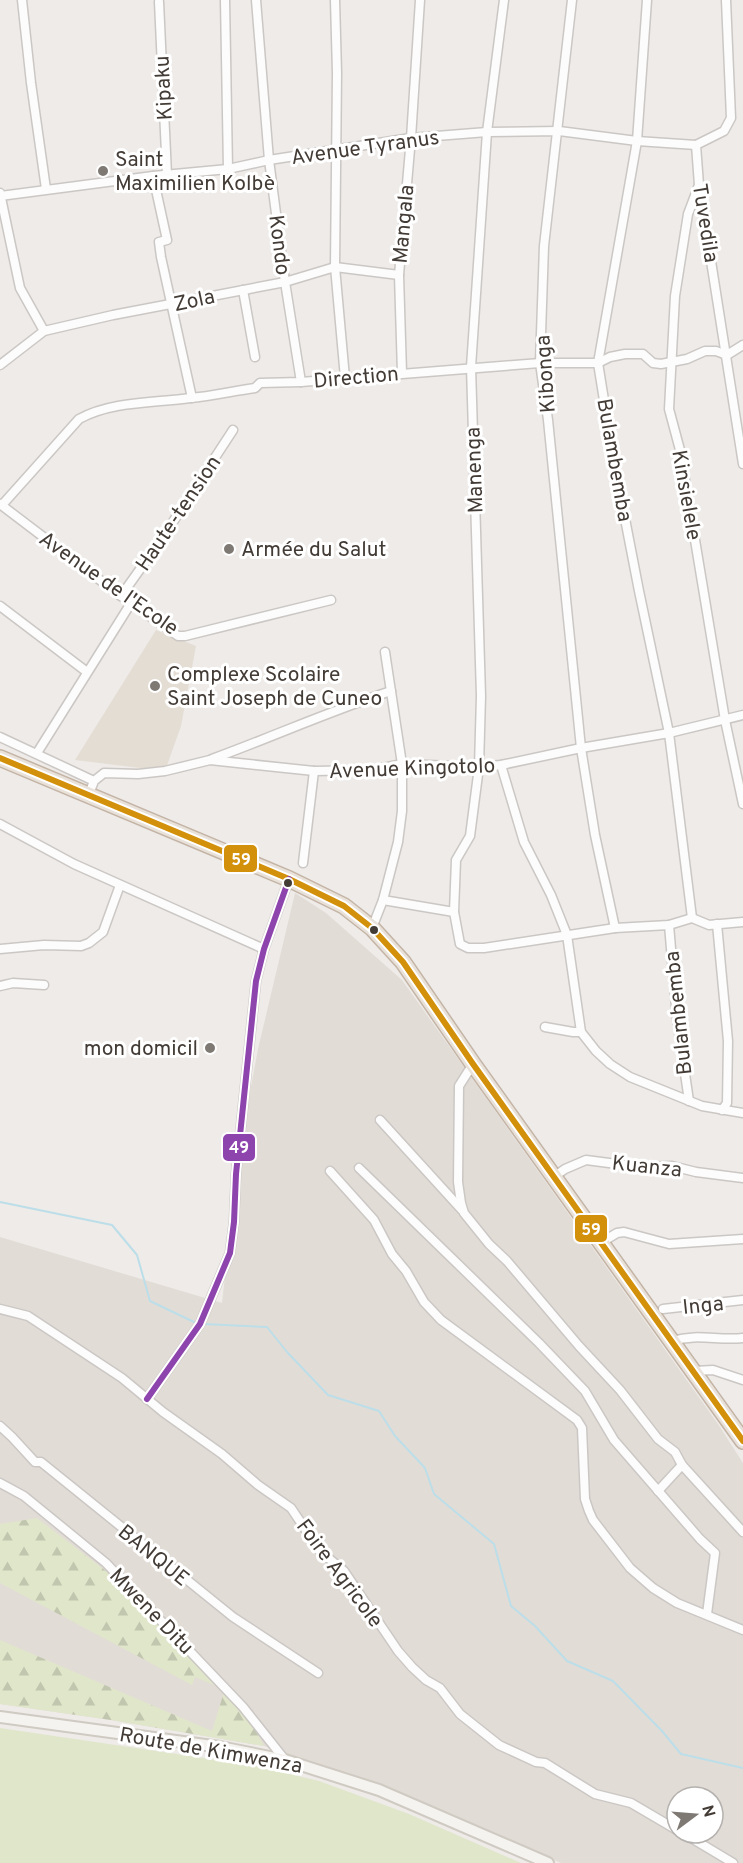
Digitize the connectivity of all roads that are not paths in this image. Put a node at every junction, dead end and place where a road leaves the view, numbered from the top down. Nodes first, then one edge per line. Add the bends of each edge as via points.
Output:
1 (22, 0) edge
2 (225, 0) edge
3 (256, 0) edge
4 (335, 0) edge
5 (504, 0) edge
6 (572, 0) edge
7 (647, 0) edge
8 (726, 0) edge
9 (159, 2) dead end
10 (419, 2) edge
11 (558, 131) junction
12 (487, 132) junction
13 (411, 138) junction
14 (638, 141) junction
15 (696, 145) junction
16 (336, 151) junction
17 (269, 160) junction
18 (228, 169) junction
19 (167, 175) junction
20 (153, 176) junction
21 (699, 185) junction
22 (46, 189) junction
23 (0, 195) edge
24 (335, 267) junction
25 (399, 275) junction
26 (285, 282) junction
27 (243, 290) junction
28 (171, 305) junction
29 (44, 331) junction
30 (743, 345) edge
31 (727, 355) junction
32 (255, 357) dead end
33 (672, 362) junction
34 (540, 363) junction
35 (598, 363) junction
36 (0, 365) edge
37 (471, 367) junction
38 (402, 374) junction
39 (345, 378) junction
40 (301, 382) junction
41 (192, 398) junction
42 (233, 430) dead end
43 (743, 464) edge
44 (1, 505) edge
45 (121, 596) junction
46 (331, 600) dead end
47 (131, 603) junction
48 (0, 606) edge
49 (385, 652) dead end
50 (87, 672) junction
51 (391, 691) junction
52 (743, 715) edge
53 (725, 720) junction
54 (669, 733) junction
55 (0, 736) edge
56 (581, 748) junction
57 (37, 753) junction
58 (0, 758) edge
59 (210, 760) junction
60 (402, 764) junction
61 (501, 765) junction
62 (479, 767) junction
63 (314, 771) junction
64 (92, 787) junction
65 (743, 804) edge
66 (0, 824) edge
67 (303, 863) dead end
68 (289, 879) junction
69 (120, 885) junction
70 (383, 900) junction
71 (454, 912) junction
72 (692, 918) junction
73 (743, 922) edge
74 (717, 924) junction
75 (669, 925) junction
76 (372, 928) junction
77 (615, 928) junction
78 (567, 935) junction
79 (0, 949) edge
80 (264, 949) junction
81 (44, 985) dead end
82 (0, 986) edge
83 (545, 1027) dead end
84 (581, 1032) junction
85 (473, 1064) junction
86 (688, 1101) junction
87 (722, 1110) junction
88 (743, 1113) edge
89 (380, 1120) dead end
90 (359, 1168) dead end
91 (330, 1171) dead end
92 (555, 1176) junction
93 (743, 1178) edge
94 (464, 1213) junction
95 (743, 1239) edge
96 (602, 1242) junction
97 (743, 1300) edge
98 (0, 1309) edge
99 (663, 1309) dead end
100 (743, 1338) edge
101 (672, 1341) junction
102 (694, 1371) junction
103 (743, 1380) edge
104 (147, 1399) junction
105 (0, 1426) edge
106 (743, 1441) edge
107 (682, 1465) junction
108 (0, 1483) edge
109 (658, 1491) junction
110 (743, 1532) edge
111 (707, 1614) junction
112 (743, 1630) edge
113 (318, 1673) dead end
114 (0, 1717) edge
115 (285, 1760) junction
116 (665, 1823) edge
117 (703, 1845) edge
118 (548, 1863) edge
119 (733, 1863) edge

1 - 22 street
2 - 18 street
3 - 17 street, Kondo
4 - 16 street
5 - 12 street, Manenga
6 - 11 street, Kibonga
7 - 14 street, Bulambemba
8 - 15 street via 731,118 724,131
9 - 19 street, Kipaku
10 - 13 street, Mangala
11 - 12 street, Avenue Tyranus
11 - 14 street, Avenue Tyranus
11 - 34 street, Kibonga via 544,246
12 - 13 street, Avenue Tyranus
12 - 37 street, Manenga
13 - 16 street, Avenue Tyranus
13 - 25 street, Mangala
14 - 15 street, Avenue Tyranus
14 - 35 street, Bulambemba
15 - 21 street, Tuvedila
16 - 17 street, Avenue Tyranus
16 - 24 street
17 - 18 street, Avenue Tyranus
17 - 26 street, Kondo
18 - 19 street, Avenue Tyranus
19 - 20 street, Avenue Tyranus
20 - 22 street, Avenue Tyranus
20 - 28 street via 167,240 159,242
21 - 31 street, Tuvedila
21 - 33 street, Kinsielele via 688,214 675,296
22 - 23 street, Avenue Tyranus
23 - 29 street via 20,288
24 - 25 street, Zola
24 - 26 street, Zola
24 - 39 street
25 - 38 street, Mangala
26 - 27 street, Zola
26 - 40 street, Kondo
27 - 28 street, Zola
27 - 32 street
28 - 29 street, Zola
28 - 41 street
29 - 36 street, Zola
30 - 31 street
31 - 33 street via 705,351
31 - 43 street, Tuvedila
33 - 35 street, Direction via 653,363 638,354 619,355
33 - 53 street, Kinsielele via 669,409 680,450
34 - 35 street, Direction
34 - 37 street, Direction
34 - 56 street, Kibonga
35 - 54 street, Bulambemba via 634,567
37 - 38 street, Direction
37 - 62 street, Manenga via 481,696
38 - 39 street, Direction
39 - 40 street, Direction
40 - 41 street, Direction via 260,384
41 - 44 street, Direction via 107,408 79,419
42 - 45 street, Haute-tension
44 - 45 street, Avenue de l'Ecole
45 - 47 street, Avenue de l'Ecole
46 - 47 street, Avenue de l'Ecole via 181,636
47 - 50 street
48 - 50 street
49 - 51 street
50 - 57 street
51 - 59 street
51 - 60 street
52 - 53 street, Avenue Kingotolo
53 - 54 street, Avenue Kingotolo
53 - 65 street, Kinsielele
54 - 56 street, Avenue Kingotolo
54 - 72 street, Bulambemba
55 - 57 street
56 - 61 street, Avenue Kingotolo
56 - 77 street, Kibonga
57 - 64 street
58 - 64 highway
59 - 63 street, Avenue Kingotolo
59 - 64 street, Avenue Kingotolo via 165,771 109,772
60 - 62 street, Avenue Kingotolo
60 - 63 street, Avenue Kingotolo via 374,770
60 - 70 street via 402,811
61 - 62 street, Avenue Kingotolo
61 - 78 street via 524,842
62 - 71 street, Manenga via 470,836 456,860
63 - 67 street
64 - 68 highway
66 - 69 street
68 - 76 highway via 344,906
68 - 80 street
69 - 79 street via 103,932 89,942
69 - 80 street
70 - 71 street
70 - 76 street
71 - 78 street, Manenga via 459,944 463,947
72 - 74 street
72 - 75 street
73 - 74 street
74 - 87 street via 728,1041 727,1103
75 - 77 street
75 - 86 street, Bulambemba
76 - 85 highway via 403,962
77 - 78 street
78 - 84 street
80 - 104 street via 254,994 230,1253 200,1324
81 - 82 street
83 - 84 street
84 - 86 street via 610,1064 630,1077
85 - 92 highway
85 - 94 street via 459,1086 458,1182
86 - 87 street
87 - 88 street
89 - 94 street
90 - 109 street via 577,1383 614,1440
91 - 111 street via 374,1220 424,1302 441,1320 577,1420 582,1428 585,1499 592,1520 630,1568 669,1598
92 - 93 street, Kuanza via 586,1160 640,1167 672,1166
92 - 96 highway
94 - 107 street via 620,1390 658,1439 675,1452
95 - 96 street via 669,1244 624,1232
96 - 101 highway
97 - 99 street, Inga
98 - 104 street, Foire Agricole via 30,1318 122,1378
100 - 101 street via 686,1337
101 - 102 highway
102 - 103 street via 713,1370
102 - 106 highway
104 - 116 street, Foire Agricole via 294,1512 320,1551 344,1571 398,1651 426,1680 440,1688 460,1714 500,1745 545,1763 596,1794 631,1803
105 - 113 street, BANQUE via 35,1462 41,1462 233,1617
107 - 109 street
107 - 110 street
108 - 115 street, Mwene Ditu via 24,1496 106,1563 229,1692
109 - 111 street via 715,1554
111 - 112 street
114 - 115 street, Route de Kimwenza
115 - 118 street, Route de Kimwenza via 379,1790
117 - 119 street

